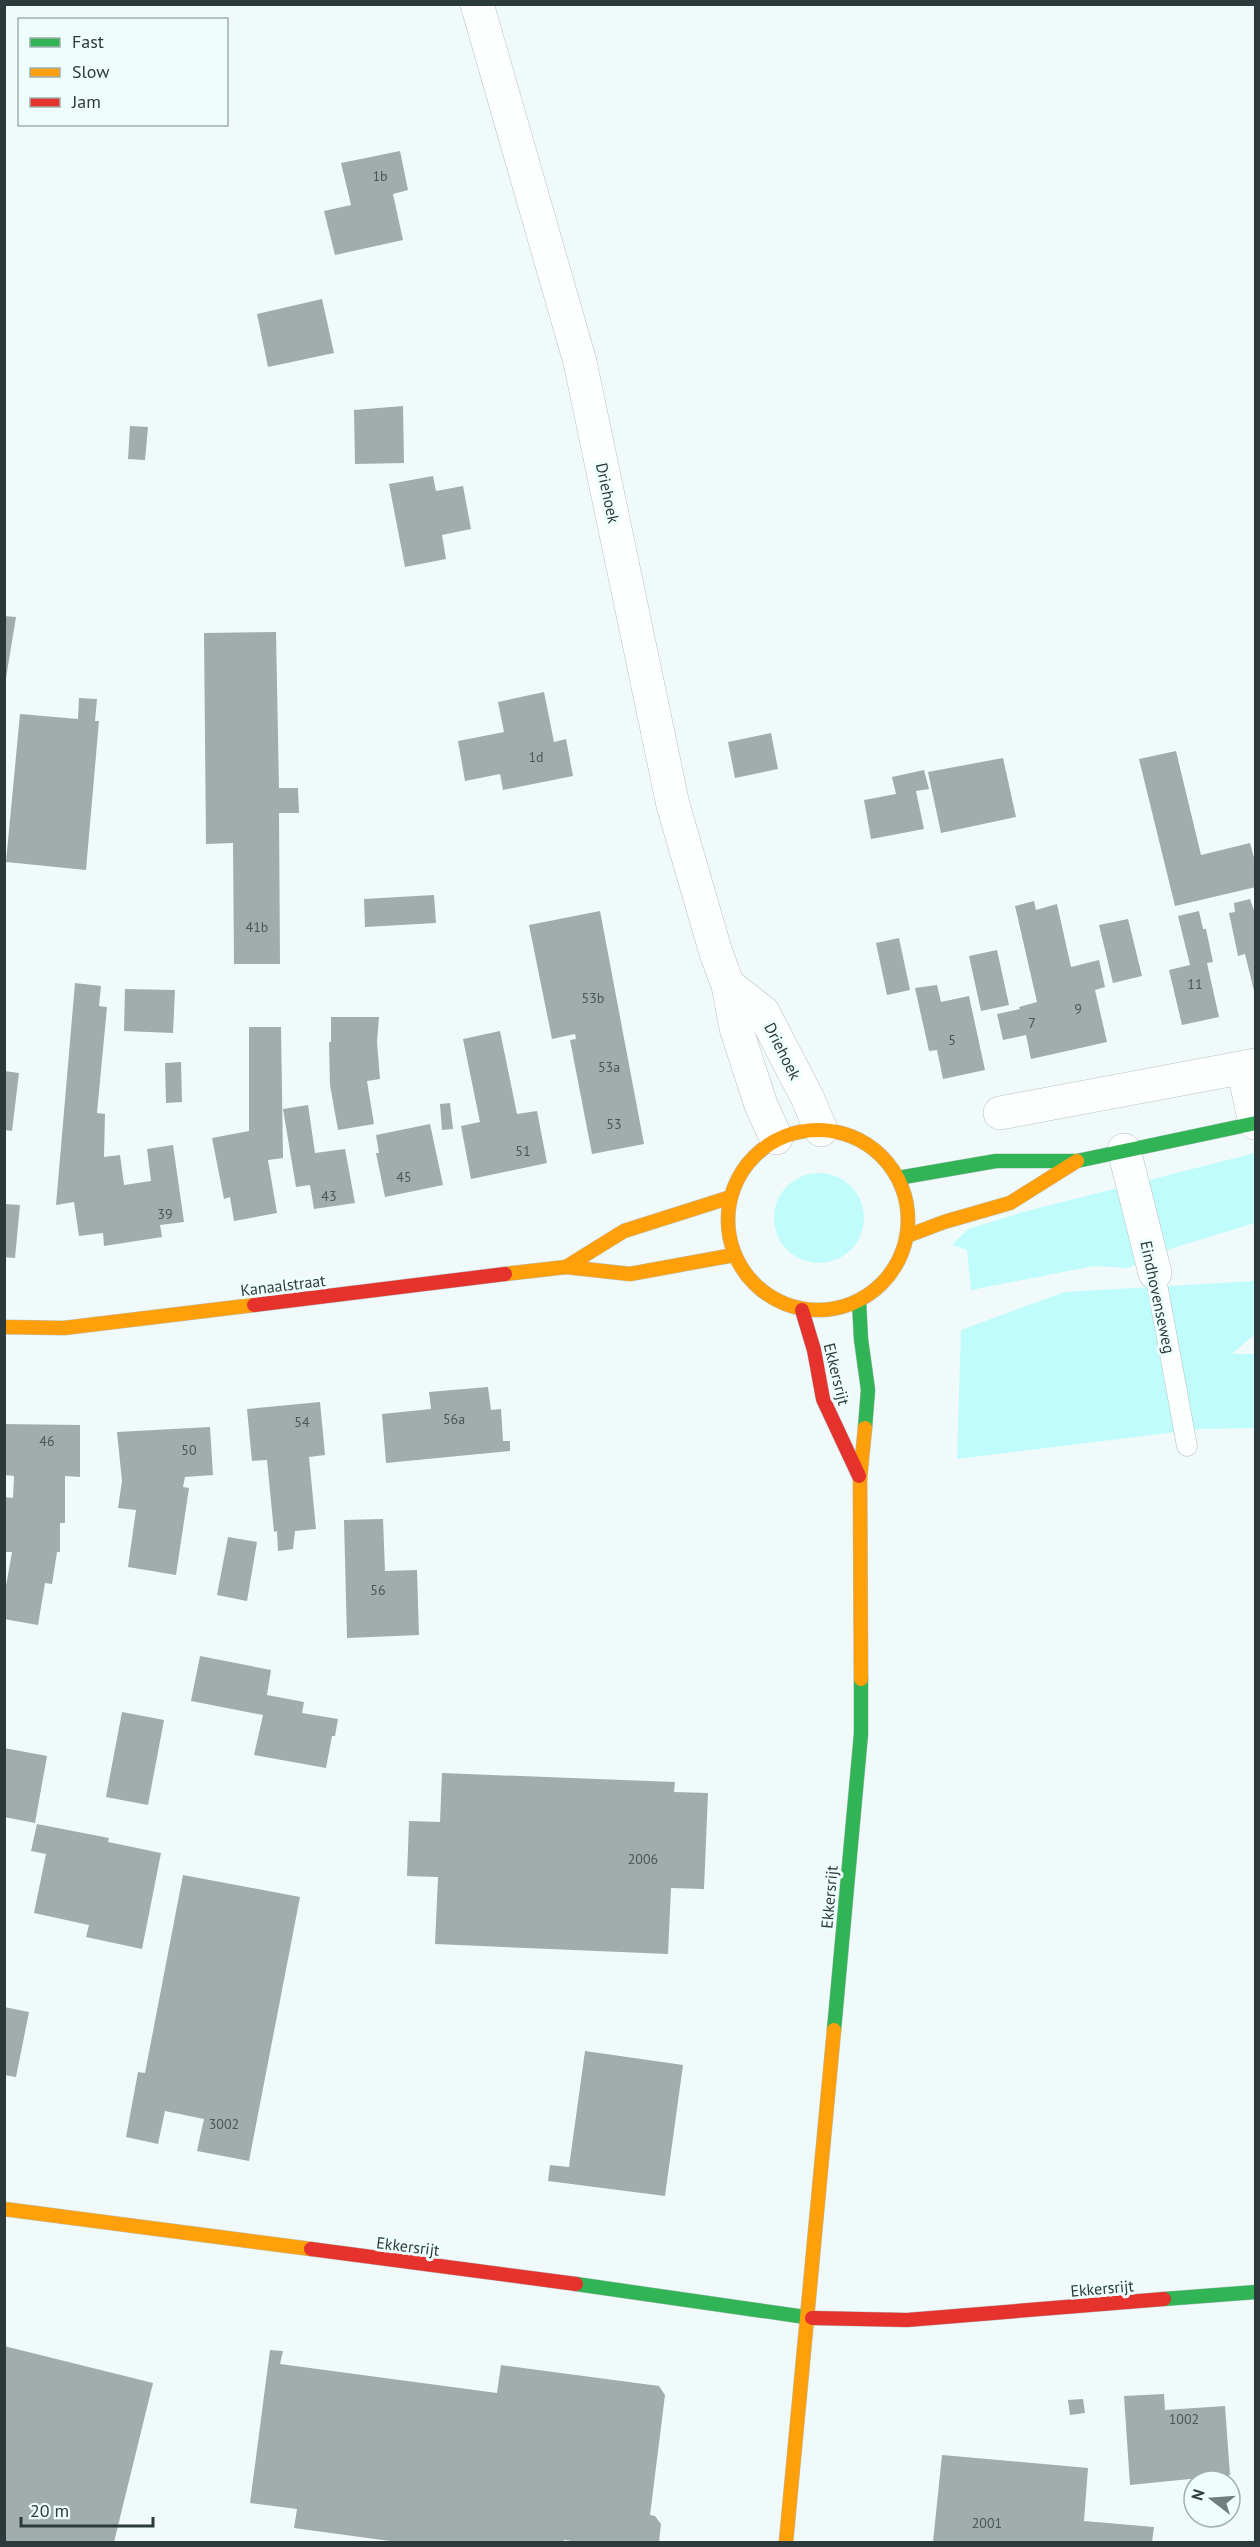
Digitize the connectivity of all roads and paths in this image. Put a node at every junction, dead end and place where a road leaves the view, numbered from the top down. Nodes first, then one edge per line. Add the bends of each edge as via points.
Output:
1 (477, 4) edge
2 (728, 984) junction
3 (1249, 1067) edge
4 (1000, 1113) dead end
5 (1255, 1123) edge
6 (821, 1130) junction
7 (776, 1138) junction
8 (1124, 1150) junction
9 (1077, 1161) junction
10 (898, 1178) junction
11 (731, 1197) junction
12 (908, 1236) junction
13 (734, 1255) junction
14 (566, 1267) junction
15 (1155, 1273) joint
16 (859, 1301) junction
17 (802, 1310) junction
18 (4, 1327) edge
19 (1187, 1446) dead end
20 (860, 1478) junction
21 (4, 2210) edge
22 (1256, 2292) edge
23 (807, 2318) junction
24 (786, 2542) edge

1 - 2 street, Driehoek via 580,362 673,805
2 - 6 street, Driehoek via 763,1012
2 - 7 street, Driehoek via 736,1028
3 - 4 street
3 - 5 street
5 - 8 main road
6 - 7 main road
6 - 10 main road via 852,1136 878,1153
7 - 11 main road via 743,1170
8 - 9 main road
8 - 15 street, Eindhovenseweg
9 - 10 main road via 996,1161
9 - 12 main road via 1010,1203
10 - 12 main road via 908,1208
11 - 13 main road via 728,1226
11 - 14 main road, Kanaalstraat via 624,1231
12 - 16 main road via 898,1262 882,1285
13 - 14 main road, Kanaalstraat via 630,1274
13 - 17 main road via 750,1281 774,1299
14 - 18 main road, Kanaalstraat via 64,1328
15 - 19 lane, Eindhovenseweg
16 - 17 main road via 832,1310
16 - 20 main road, Ekkersrijt via 868,1390
17 - 20 main road, Ekkersrijt via 823,1399
20 - 23 main road, Ekkersrijt via 861,1734
21 - 23 main road, Ekkersrijt
22 - 23 main road, Ekkersrijt via 907,2320
23 - 24 main road, Ekkersrijt

